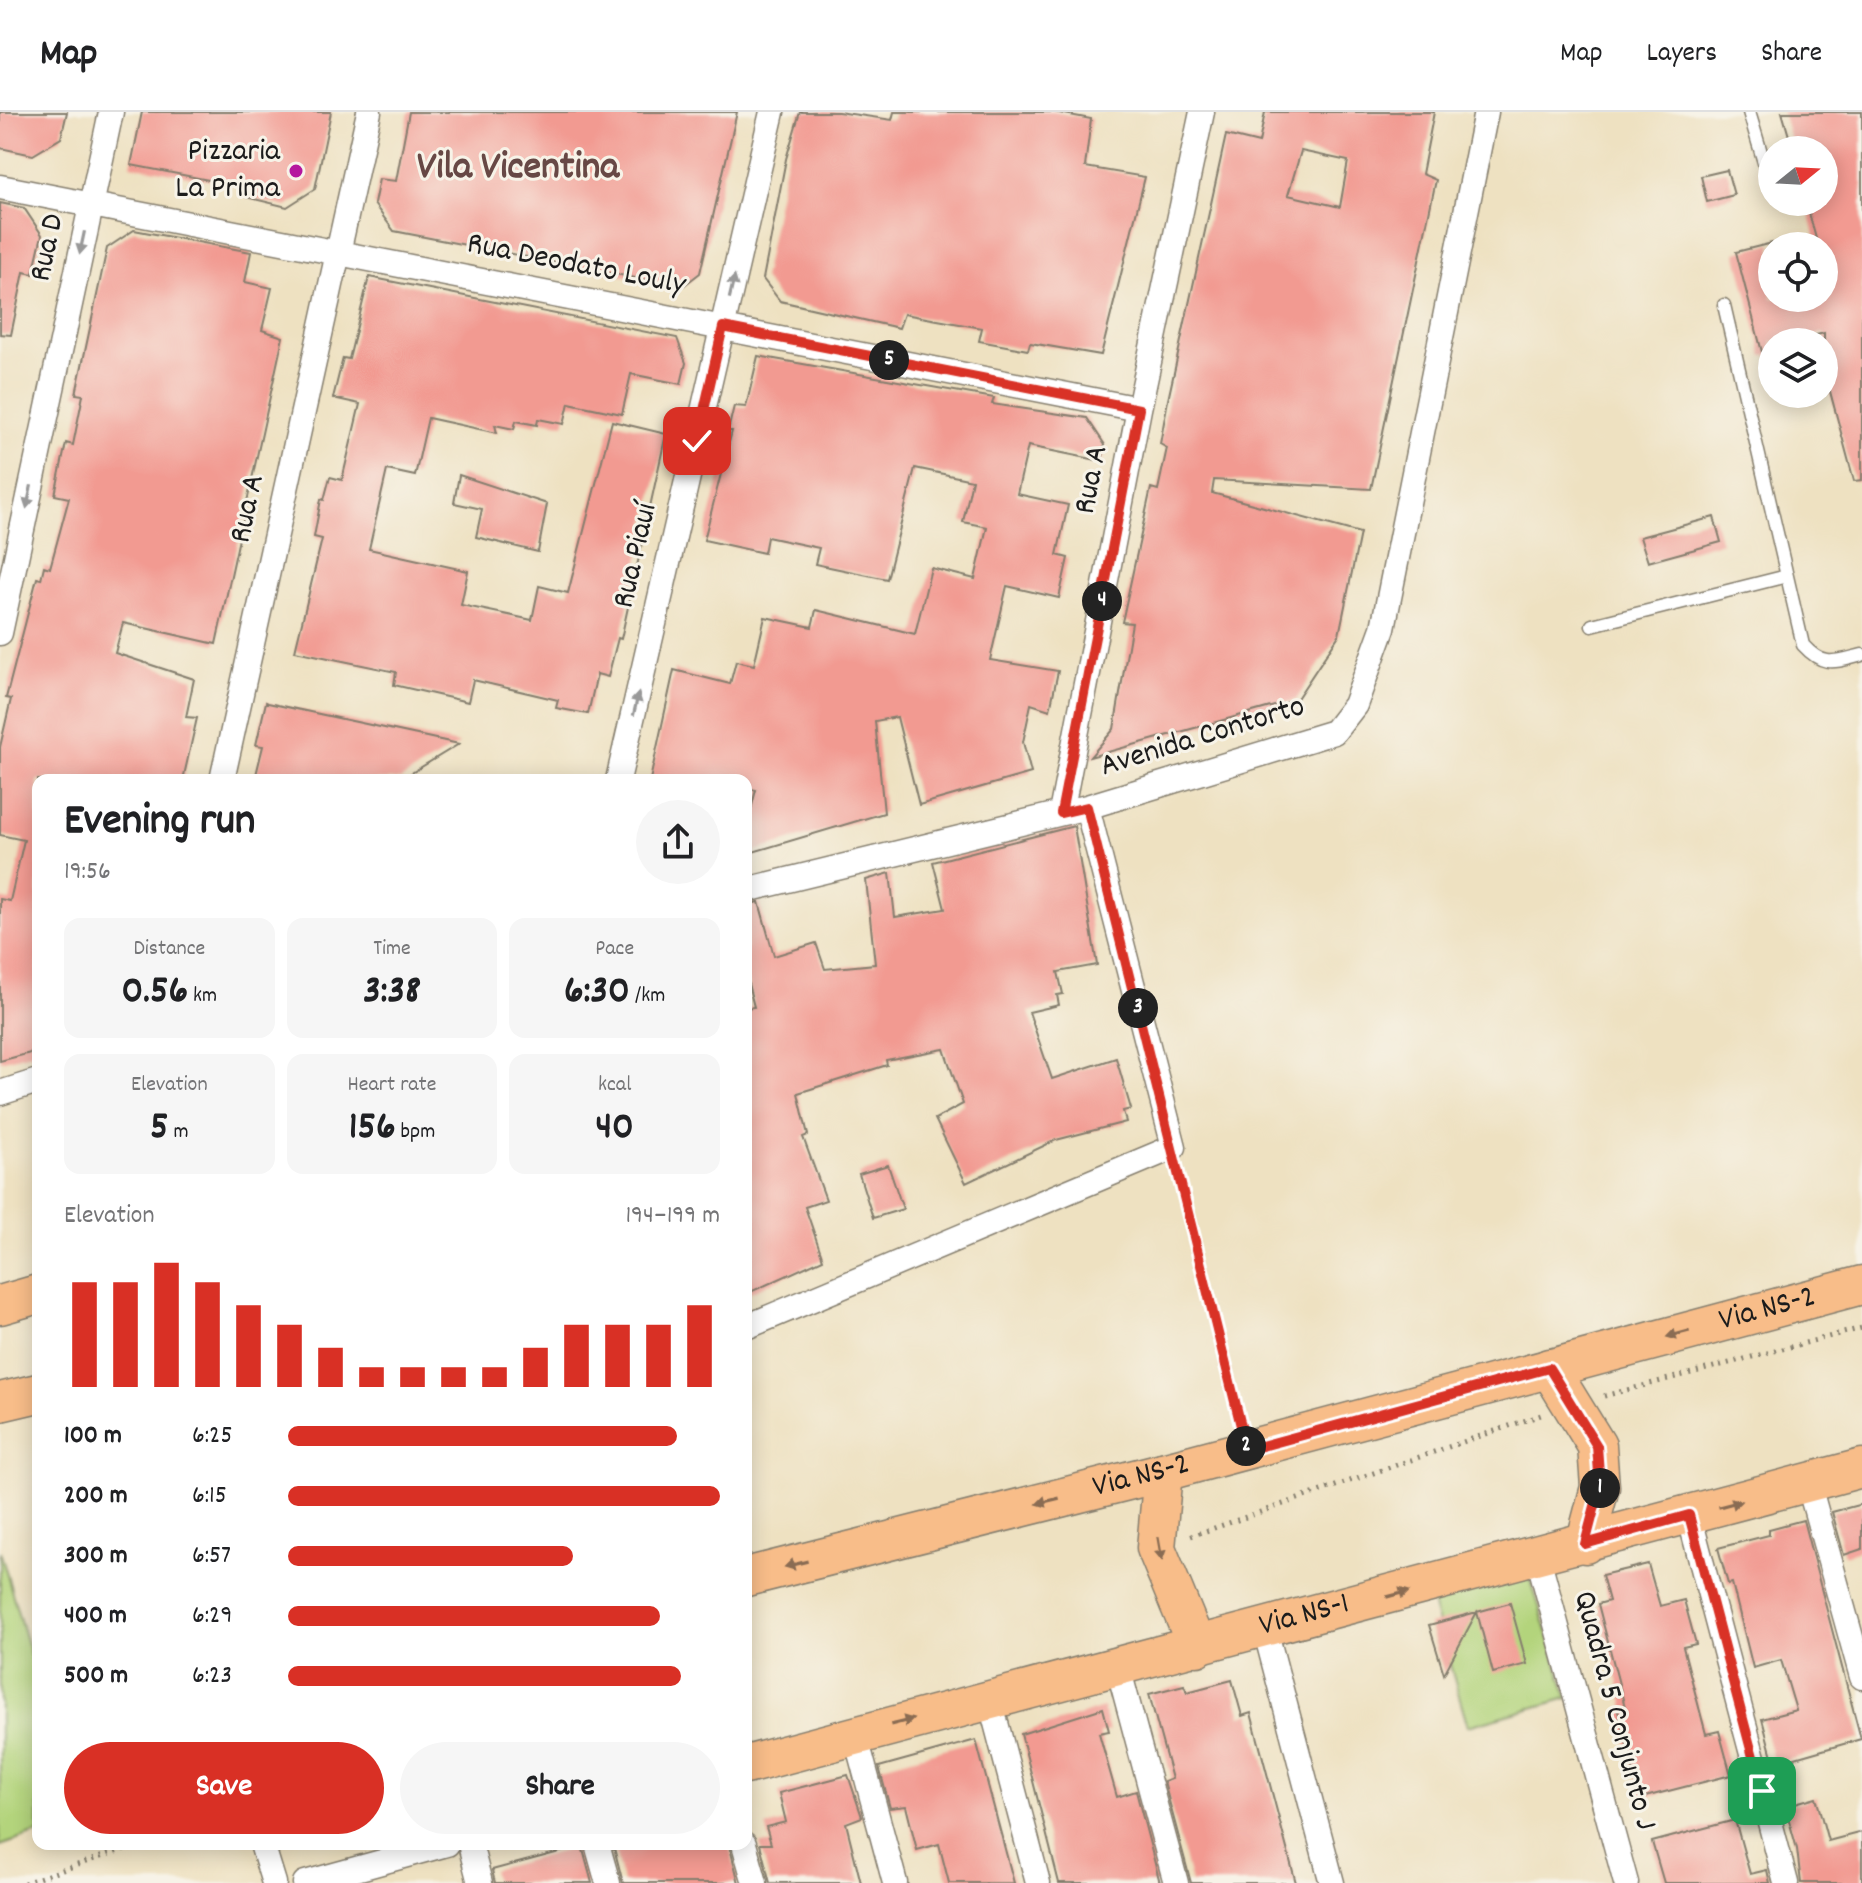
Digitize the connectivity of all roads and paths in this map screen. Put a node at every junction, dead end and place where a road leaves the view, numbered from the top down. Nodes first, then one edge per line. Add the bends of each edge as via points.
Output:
1 (111, 112) edge
2 (369, 112) edge
3 (772, 112) edge
4 (1202, 112) edge
5 (1486, 112) edge
6 (1749, 112) edge
7 (1758, 142) edge
8 (0, 187) edge
9 (91, 205) junction
10 (338, 253) junction
11 (1724, 305) dead end
12 (723, 327) junction
13 (1139, 409) junction
14 (1787, 576) junction
15 (1592, 625) dead end
16 (0, 633) edge
17 (1862, 655) edge
18 (223, 774) edge
19 (619, 774) edge
20 (1087, 807) junction
21 (1061, 813) junction
22 (752, 889) edge
23 (32, 1083) edge
24 (0, 1093) edge
25 (1174, 1147) junction
26 (1862, 1285) edge
27 (32, 1296) edge
28 (0, 1305) edge
29 (752, 1324) edge
30 (1862, 1328) edge
31 (1549, 1368) junction
32 (32, 1394) edge
33 (0, 1402) edge
34 (1571, 1404) junction
35 (1247, 1450) junction
36 (1862, 1468) edge
37 (1163, 1472) junction
38 (1808, 1482) junction
39 (1689, 1515) junction
40 (1585, 1544) junction
41 (1156, 1548) junction
42 (1538, 1557) junction
43 (752, 1575) edge
44 (1265, 1629) junction
45 (1197, 1647) junction
46 (1118, 1667) junction
47 (1862, 1677) edge
48 (990, 1700) junction
49 (855, 1734) junction
50 (752, 1763) edge
51 (121, 1850) edge
52 (264, 1850) edge
53 (428, 1850) edge
54 (472, 1850) edge
55 (599, 1850) edge
56 (746, 1850) edge
57 (342, 1878) edge
58 (24, 1883) edge
59 (274, 1883) edge
60 (305, 1883) edge
61 (480, 1883) edge
62 (608, 1883) edge
63 (755, 1883) edge
64 (895, 1883) edge
65 (1038, 1883) edge
66 (1176, 1883) edge
67 (1332, 1883) edge
68 (1626, 1883) edge
69 (1786, 1883) edge

1 - 9 street, Rua D
2 - 10 street, Rua A
12 -> 3 street, Rua Piauí
4 - 13 street, Rua A
5 - 20 street, Avenida Contorto via 1383,628 1355,705 1334,732
6 - 7 lane
8 - 9 street, Rua Deodato Louly
9 - 10 street, Rua Deodato Louly
9 -> 16 street, Rua D
10 - 12 street, Rua Deodato Louly
10 - 18 street, Rua A
11 - 14 lane
12 - 13 street, Rua Deodato Louly
19 -> 12 street, Rua Piauí
13 - 21 street, Rua A
14 - 15 lane
14 - 17 lane via 1803,645 1816,660 1833,663
20 - 21 street, Avenida Contorto
20 - 25 street
21 - 22 street, Avenida Contorto
23 - 24 street
25 - 29 street
25 - 35 path
26 -> 31 main road, Via NS-2
27 - 28 main road
30 - 34 path
31 - 34 main road
31 - 35 main road, Via NS-2
32 - 33 main road
34 - 40 main road via 1597,1446 1600,1487
34 - 41 path
35 - 37 main road, Via NS-2
36 - 38 main road, Via NS-1
37 - 41 main road
37 -> 43 main road, Via NS-2
39 -> 38 main road, Via NS-1
38 - 47 street
39 - 40 main road, Via NS-1
39 - 69 street
40 - 42 main road, Via NS-1
41 - 45 main road
44 -> 42 main road, Via NS-1
42 - 68 street, Quadra 5 Conjunto J
44 - 45 main road, Via NS-1
44 - 67 street
45 - 46 main road, Via NS-1
46 - 48 main road, Via NS-1
46 - 66 street
49 -> 48 main road, Via NS-1
48 - 65 street
49 - 50 main road, Via NS-1
49 - 64 street
51 - 58 path
52 - 59 street
53 - 57 street
54 - 61 street
55 - 62 street
56 - 63 street
57 - 60 street

